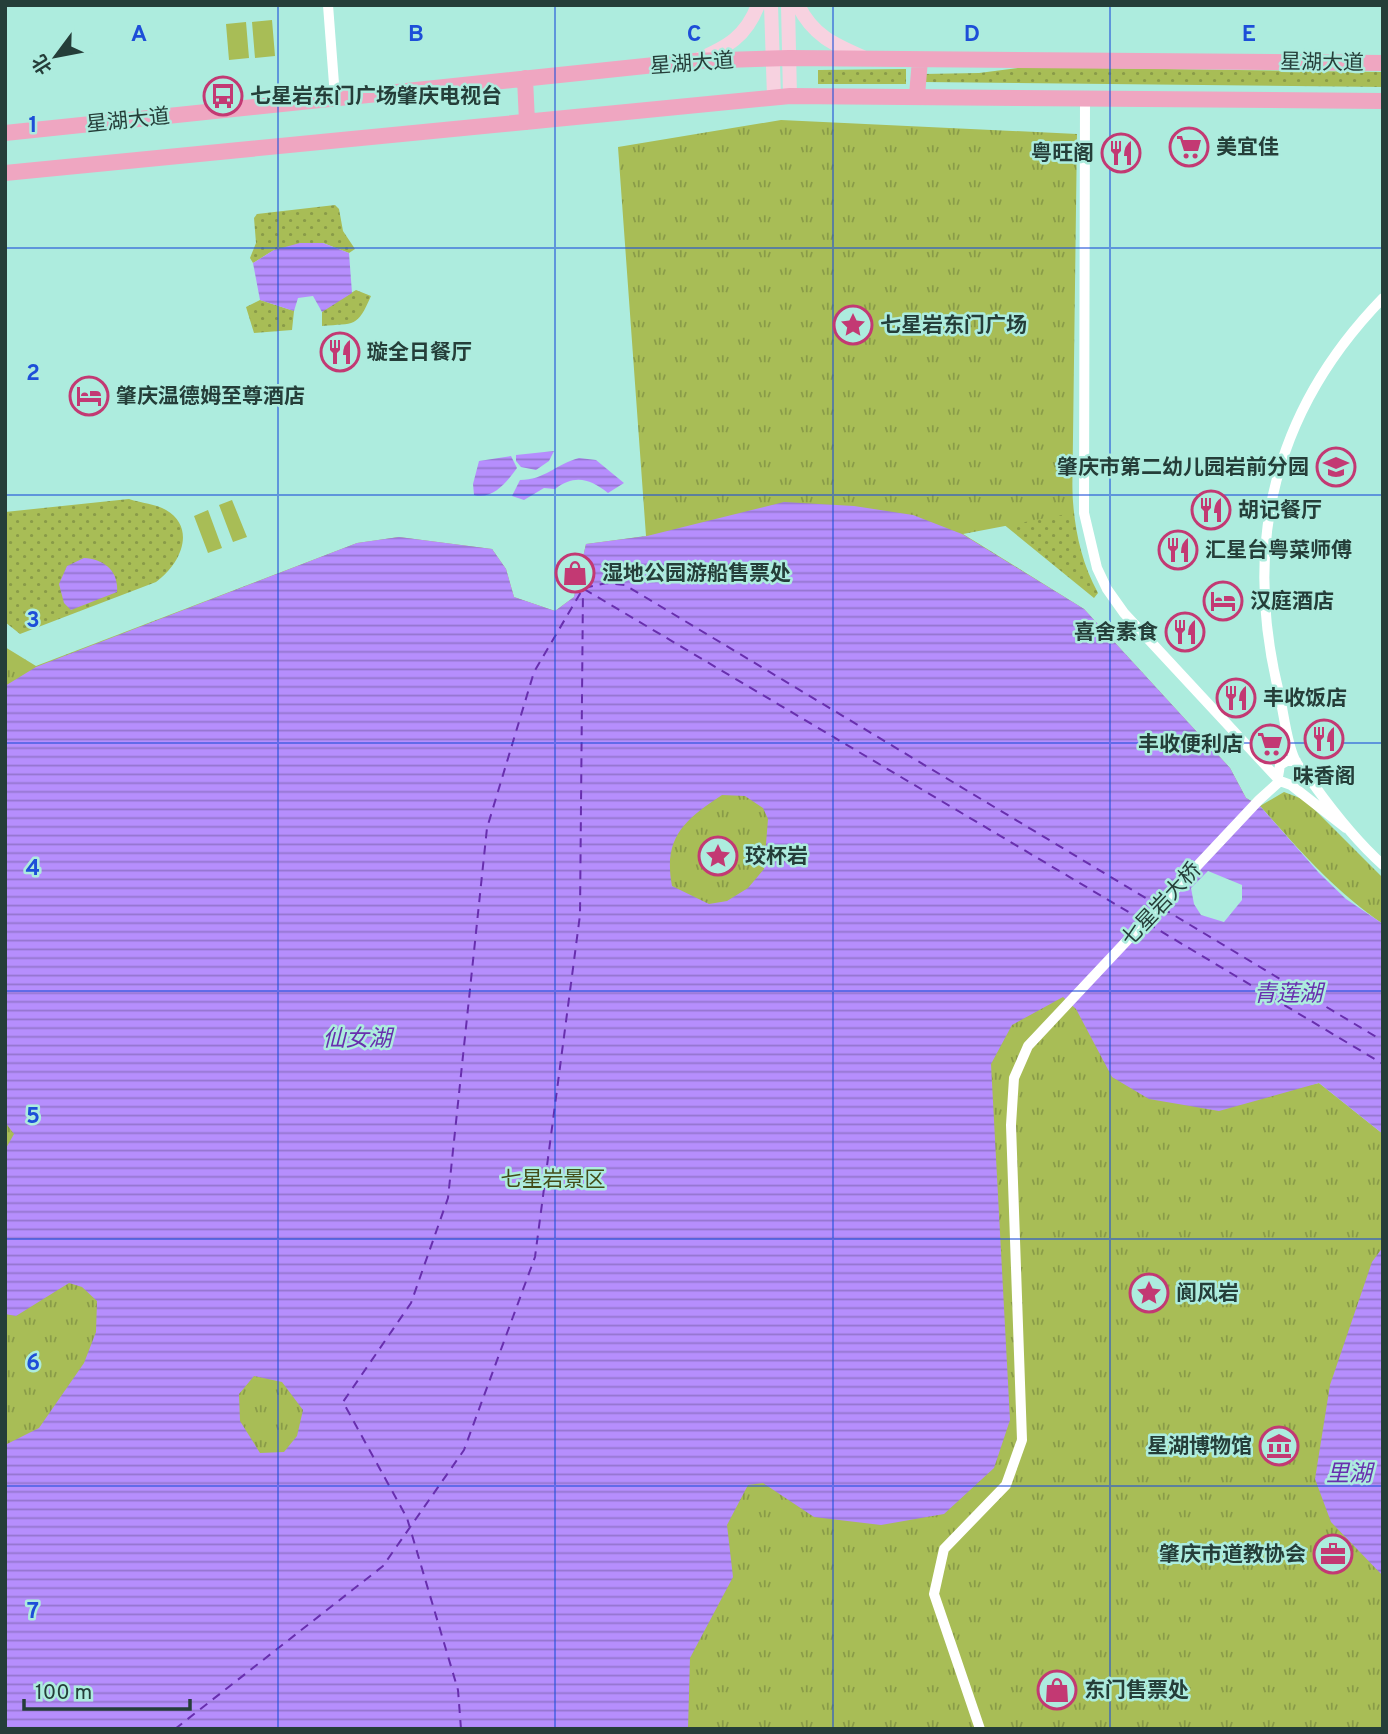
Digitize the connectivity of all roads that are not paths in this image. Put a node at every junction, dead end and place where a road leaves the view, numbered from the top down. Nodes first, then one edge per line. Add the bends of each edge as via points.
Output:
1 (328, 5) edge
2 (758, 5) edge
3 (771, 5) edge
4 (789, 5) edge
5 (798, 5) edge
6 (772, 58) junction
7 (789, 58) junction
8 (867, 58) junction
9 (920, 60) junction
10 (693, 61) junction
11 (1383, 63) edge
12 (525, 78) junction
13 (917, 95) junction
14 (335, 97) junction
15 (782, 97) junction
16 (1085, 98) junction
17 (1383, 101) edge
18 (527, 122) junction
19 (5, 133) edge
20 (5, 173) edge
21 (1383, 298) edge
22 (1298, 764) junction
23 (1279, 779) junction
24 (1292, 785) junction
25 (1346, 828) junction
26 (1383, 865) edge
27 (980, 1729) edge

1 - 14 street
2 - 10 main road via 742,36
3 - 6 main road
4 - 7 main road
5 - 8 main road via 822,37
6 - 7 main road, 星湖大道
6 - 10 main road, 星湖大道
6 - 15 main road
7 - 8 main road, 星湖大道
7 - 15 main road
8 - 9 main road, 星湖大道
9 - 11 main road, 星湖大道
9 - 13 main road
10 - 12 main road, 星湖大道
12 - 14 main road, 星湖大道
12 - 18 main road
13 - 15 main road, 星湖大道
13 - 16 main road, 星湖大道
14 - 19 main road, 星湖大道
15 - 18 main road, 星湖大道
16 - 17 main road, 星湖大道
16 - 23 street via 1084,513 1091,550 1107,589 1125,613
18 - 20 main road, 星湖大道
21 - 22 street via 1325,367 1292,434 1270,506 1263,605 1269,652
22 - 23 street via 1287,761 1280,765
22 - 24 street via 1301,779
22 - 25 street
23 - 24 street
23 - 27 street, 七星岩大桥 via 1028,1046 1014,1078 1011,1125 1022,1440 1006,1485 944,1549 934,1594
24 - 25 street
25 - 26 street

